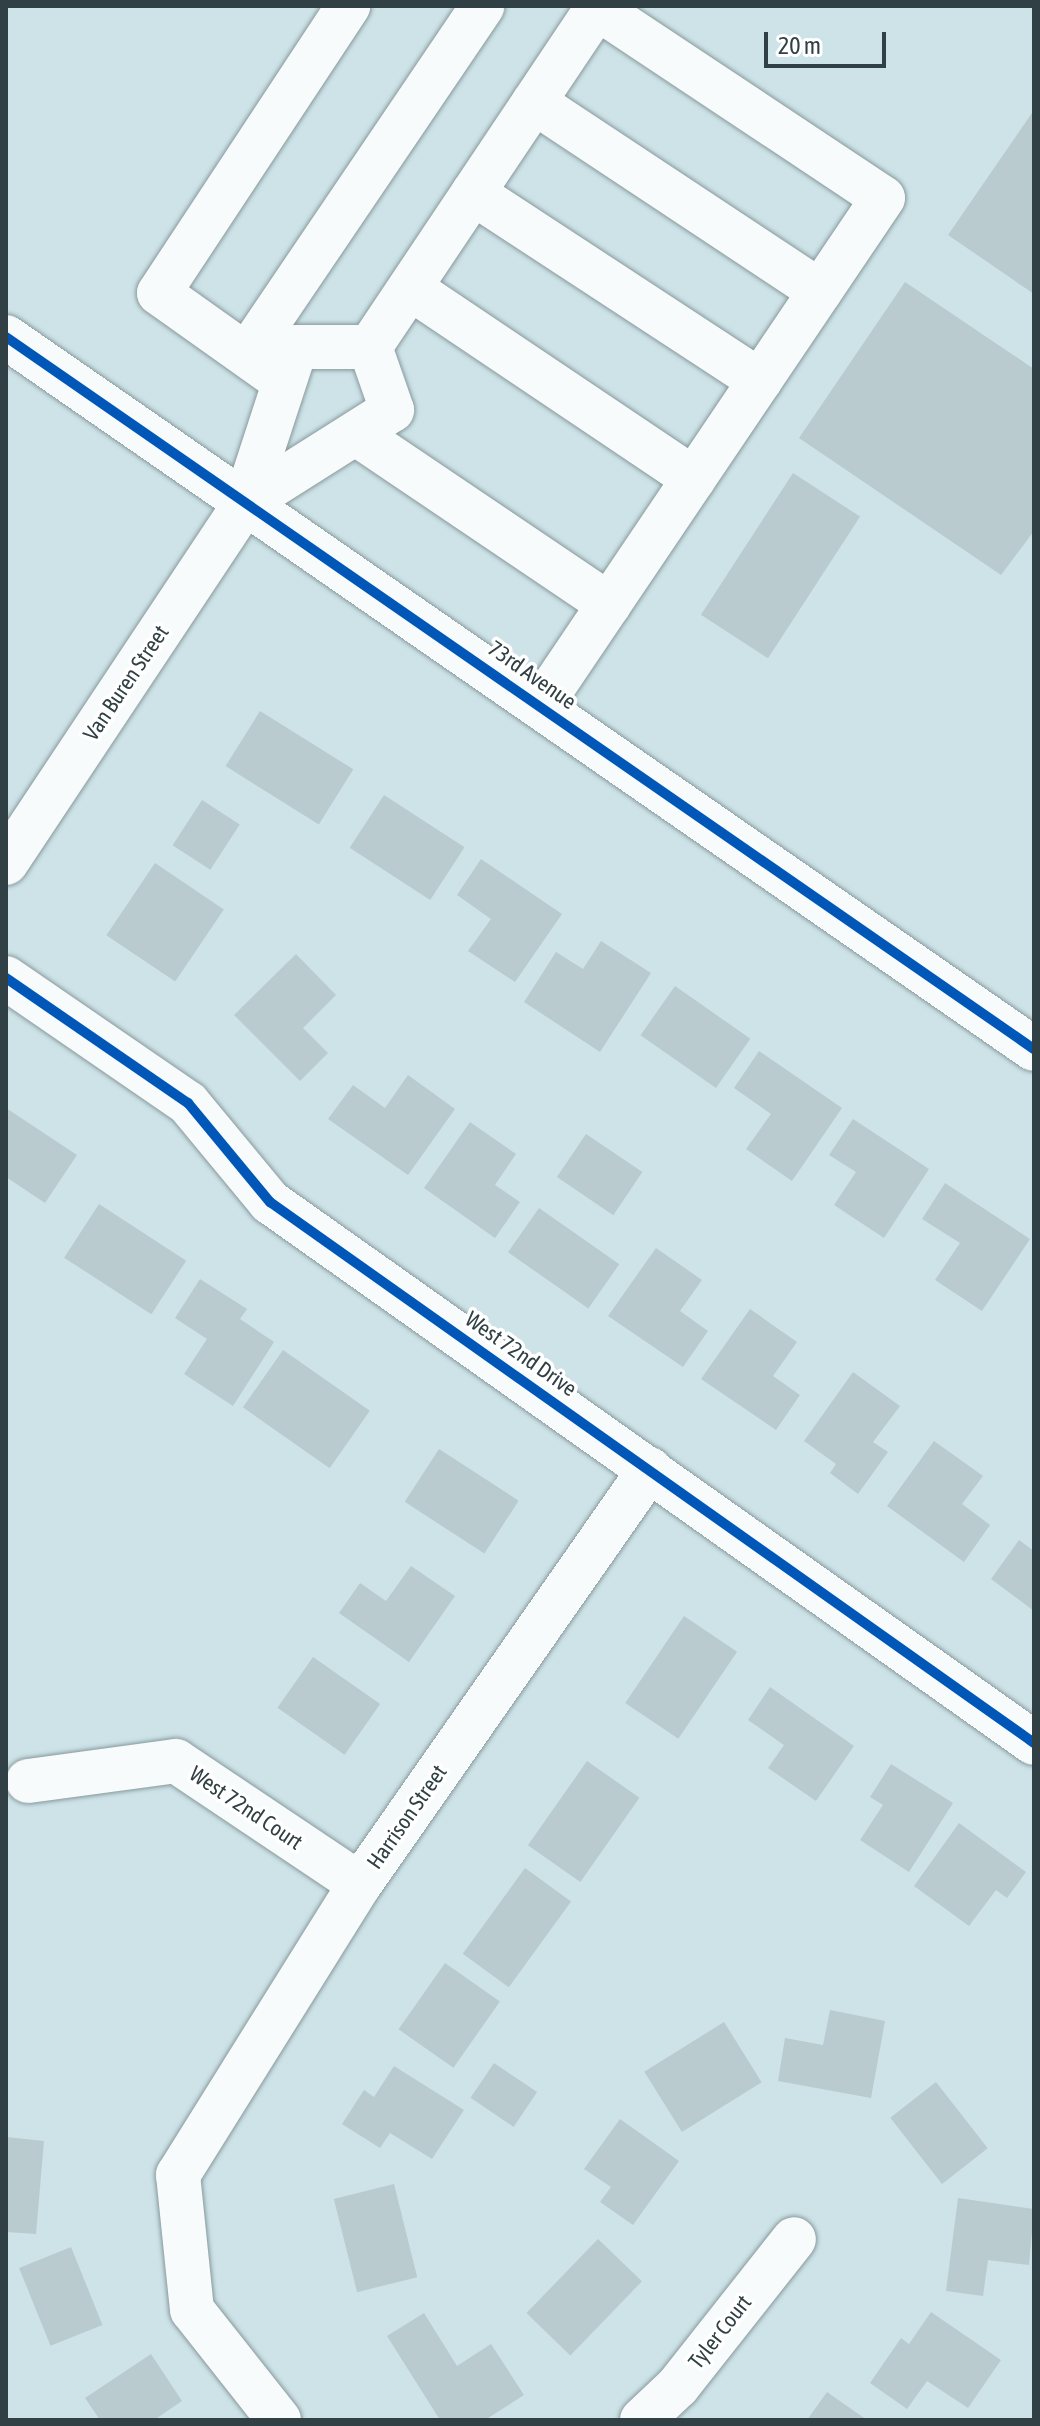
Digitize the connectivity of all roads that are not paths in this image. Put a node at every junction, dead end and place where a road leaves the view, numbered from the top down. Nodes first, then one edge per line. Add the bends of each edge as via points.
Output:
1 (348, 6) edge
2 (483, 6) edge
3 (534, 102) junction
4 (473, 193) junction
5 (410, 288) junction
6 (820, 291) junction
7 (6, 337) edge
8 (370, 347) junction
9 (247, 354) junction
10 (283, 381) junction
11 (760, 381) junction
12 (358, 435) junction
13 (694, 479) junction
14 (245, 503) junction
15 (609, 604) junction
16 (541, 705) junction
17 (6, 863) edge
18 (6, 978) edge
19 (1034, 1049) edge
20 (650, 1469) junction
21 (1034, 1743) edge
22 (28, 1781) dead end
23 (360, 1884) junction
24 (794, 2239) dead end
25 (279, 2420) edge
26 (642, 2420) edge

1 - 9 street via 159,293
2 - 9 street
3 - 4 street
3 - 6 street
3 - 6 street via 597,8 883,198
4 - 5 street
4 - 11 street
5 - 8 street
5 - 13 street
6 - 11 street
7 - 14 street, 73rd Avenue
8 - 10 street via 296,347
8 - 12 street via 392,410
9 - 10 street
10 - 14 street
11 - 13 street
12 - 14 street
12 - 15 street
13 - 15 street
14 - 16 street, 73rd Avenue
14 - 17 street, Van Buren Street
15 - 16 street
16 - 19 street, 73rd Avenue
18 - 20 street, West 72nd Drive via 188,1103 270,1202
20 - 21 street, West 72nd Drive
20 - 23 street, Harrison Street
22 - 23 street, West 72nd Court via 176,1761
23 - 25 street, Harrison Street via 178,2175 192,2310
24 - 26 street, Tyler Court via 678,2386

